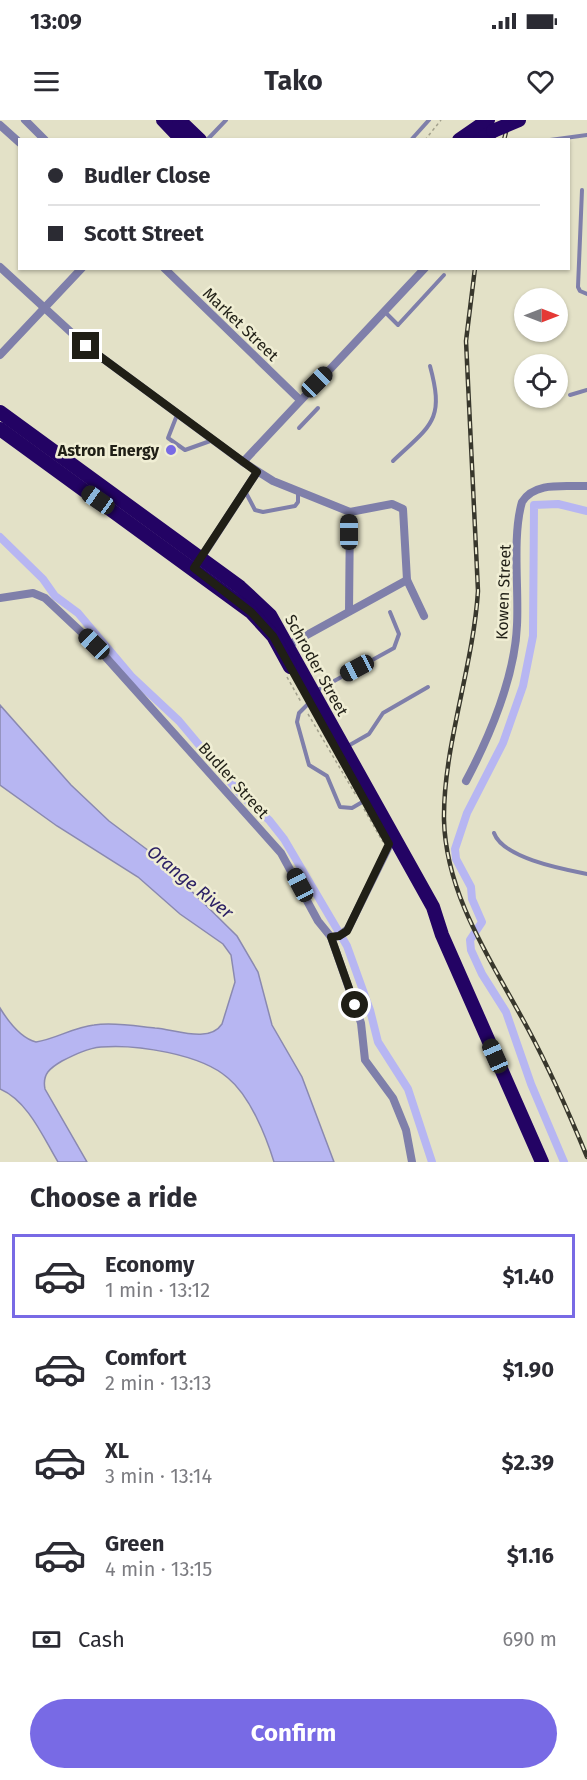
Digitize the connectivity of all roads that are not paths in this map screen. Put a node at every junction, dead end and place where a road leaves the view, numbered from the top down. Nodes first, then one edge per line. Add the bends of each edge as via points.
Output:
1 (25, 120) edge
2 (164, 120) edge
3 (179, 120) edge
4 (226, 120) edge
5 (429, 120) edge
6 (519, 120) edge
7 (0, 124) edge
8 (490, 126) edge
9 (587, 135) edge
10 (43, 138) edge
11 (180, 138) edge
12 (198, 138) edge
13 (209, 138) edge
14 (413, 138) edge
15 (463, 138) edge
16 (565, 138) edge
17 (18, 141) edge
18 (582, 190) dead end
19 (0, 267) edge
20 (80, 270) edge
21 (166, 270) edge
22 (423, 270) edge
23 (444, 275) dead end
24 (587, 294) edge
25 (44, 309) junction
26 (385, 312) junction
27 (0, 355) edge
28 (430, 366) dead end
29 (587, 390) edge
30 (570, 395) dead end
31 (300, 400) junction
32 (318, 408) dead end
33 (0, 412) edge
34 (178, 414) junction
35 (299, 428) dead end
36 (0, 429) edge
37 (214, 439) junction
38 (393, 461) dead end
39 (243, 462) junction
40 (257, 472) junction
41 (587, 486) edge
42 (298, 490) junction
43 (245, 491) junction
44 (350, 512) junction
45 (198, 563) junction
46 (407, 580) junction
47 (0, 598) edge
48 (349, 611) junction
49 (390, 612) dead end
50 (424, 616) dead end
51 (285, 647) junction
52 (428, 687) dead end
53 (309, 701) junction
54 (340, 750) junction
55 (466, 781) dead end
56 (362, 802) junction
57 (494, 833) dead end
58 (390, 843) junction
59 (587, 874) edge
60 (335, 937) junction
61 (412, 1162) edge
62 (542, 1162) edge

1 - 10 street
2 - 11 highway
3 - 12 highway
4 - 13 lane
5 - 14 lane
6 - 8 highway, bridge
7 - 17 street
8 - 15 highway
9 - 16 lane
18 - 24 lane via 578,286
19 - 25 street
20 - 25 street
21 - 31 street, Market Street
22 - 26 street
23 - 26 lane via 398,325
25 - 27 street
25 - 34 street via 86,346
26 - 31 street
28 - 38 lane via 436,415 430,426
29 - 30 lane
31 - 39 street
32 - 35 lane
33 - 45 highway, Schroder Street
34 - 37 street
34 - 37 lane via 168,438 185,450
36 - 45 highway, Schroder Street
37 - 39 street
39 - 40 street
40 - 42 street
40 - 43 street
41 - 55 street, Kowen Street via 539,488 522,502 513,655 487,742
42 - 43 lane via 295,506 261,512 255,510
42 - 44 street
43 - 45 street
44 - 46 street via 392,504 403,509
44 - 48 street
45 - 51 highway, Schroder Street
46 - 48 street
46 - 50 street
47 - 60 street, Budler Street via 25,593 45,598 94,644 280,853 324,930
48 - 51 street
49 - 53 lane via 399,634 394,648
51 - 53 highway, Schroder Street
52 - 54 lane via 383,713 369,734
53 - 54 highway, Schroder Street
53 - 56 lane via 297,722 309,765 327,776 340,807 352,808
54 - 56 highway, Schroder Street
54 - 58 highway, Schroder Street
56 - 58 highway, Schroder Street
57 - 59 lane via 501,845 515,854
58 - 60 street via 346,932
58 - 62 highway, Schroder Street via 432,925 442,935
60 - 61 street, Budler Street via 361,1023 365,1060 393,1098 406,1130

